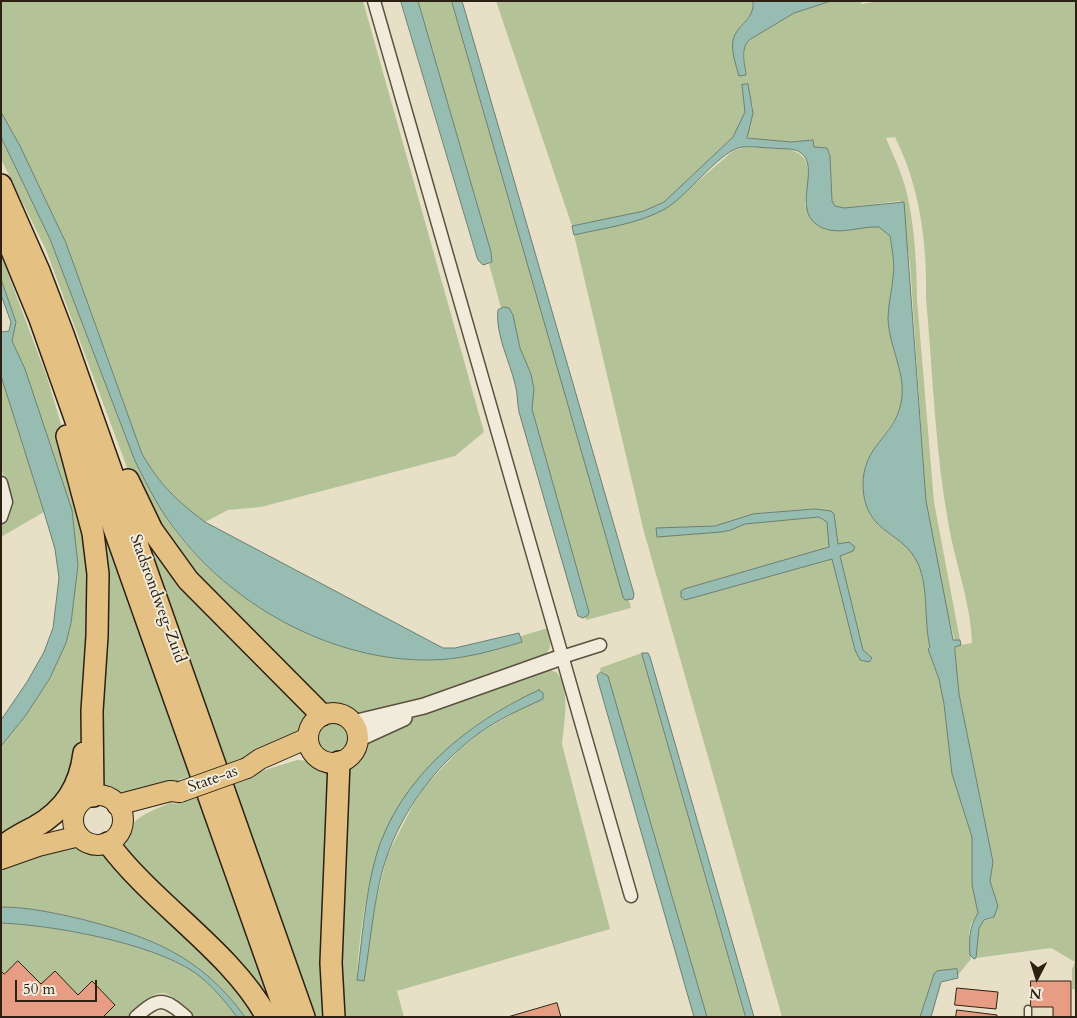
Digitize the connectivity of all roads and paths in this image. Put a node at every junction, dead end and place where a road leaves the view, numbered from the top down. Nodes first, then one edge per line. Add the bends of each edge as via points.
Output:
1 (374, 1) edge
2 (1, 185) edge
3 (1, 224) edge
4 (40, 319) junction
5 (63, 334) junction
6 (1, 483) edge
7 (1, 518) edge
8 (600, 645) dead end
9 (562, 657) junction
10 (92, 710) junction
11 (322, 715) junction
12 (356, 731) junction
13 (311, 746) junction
14 (338, 762) junction
15 (93, 796) junction
16 (120, 813) junction
17 (76, 828) junction
18 (108, 843) junction
19 (3, 850) edge
20 (631, 896) dead end
21 (136, 1017) edge
22 (186, 1017) edge
23 (267, 1017) edge
24 (287, 1017) edge
25 (304, 1017) edge
26 (334, 1017) edge

1 - 9 street
2 - 5 highway, Stadsrondweg-Zuid
3 - 4 highway, Stadsrondweg-Zuid
4 - 10 highway via 46,365 86,502 96,552 98,610
4 - 24 highway, Stadsrondweg-Zuid
5 - 11 highway via 87,377 132,490 159,542 188,580
5 - 25 highway, Stadsrondweg-Zuid
6 - 7 street via 6,502
8 - 9 street
9 - 12 street via 424,706 413,714
9 - 20 street
10 - 15 highway
10 - 19 highway via 78,782 67,801 48,819
11 - 12 main road via 341,714
11 - 13 main road via 313,723
12 - 14 main road via 357,746 350,756
13 - 14 main road via 325,762
13 - 16 main road, State-as, bridge via 260,759 247,768 180,792 170,791
14 - 26 highway via 331,964
15 - 16 main road via 109,798
15 - 17 main road via 79,805
16 - 18 main road via 120,831
17 - 18 main road via 96,845
17 - 19 main road via 20,842
18 - 23 highway via 156,897 224,962
21 - 22 street via 152,1003 160,1001 172,1005

